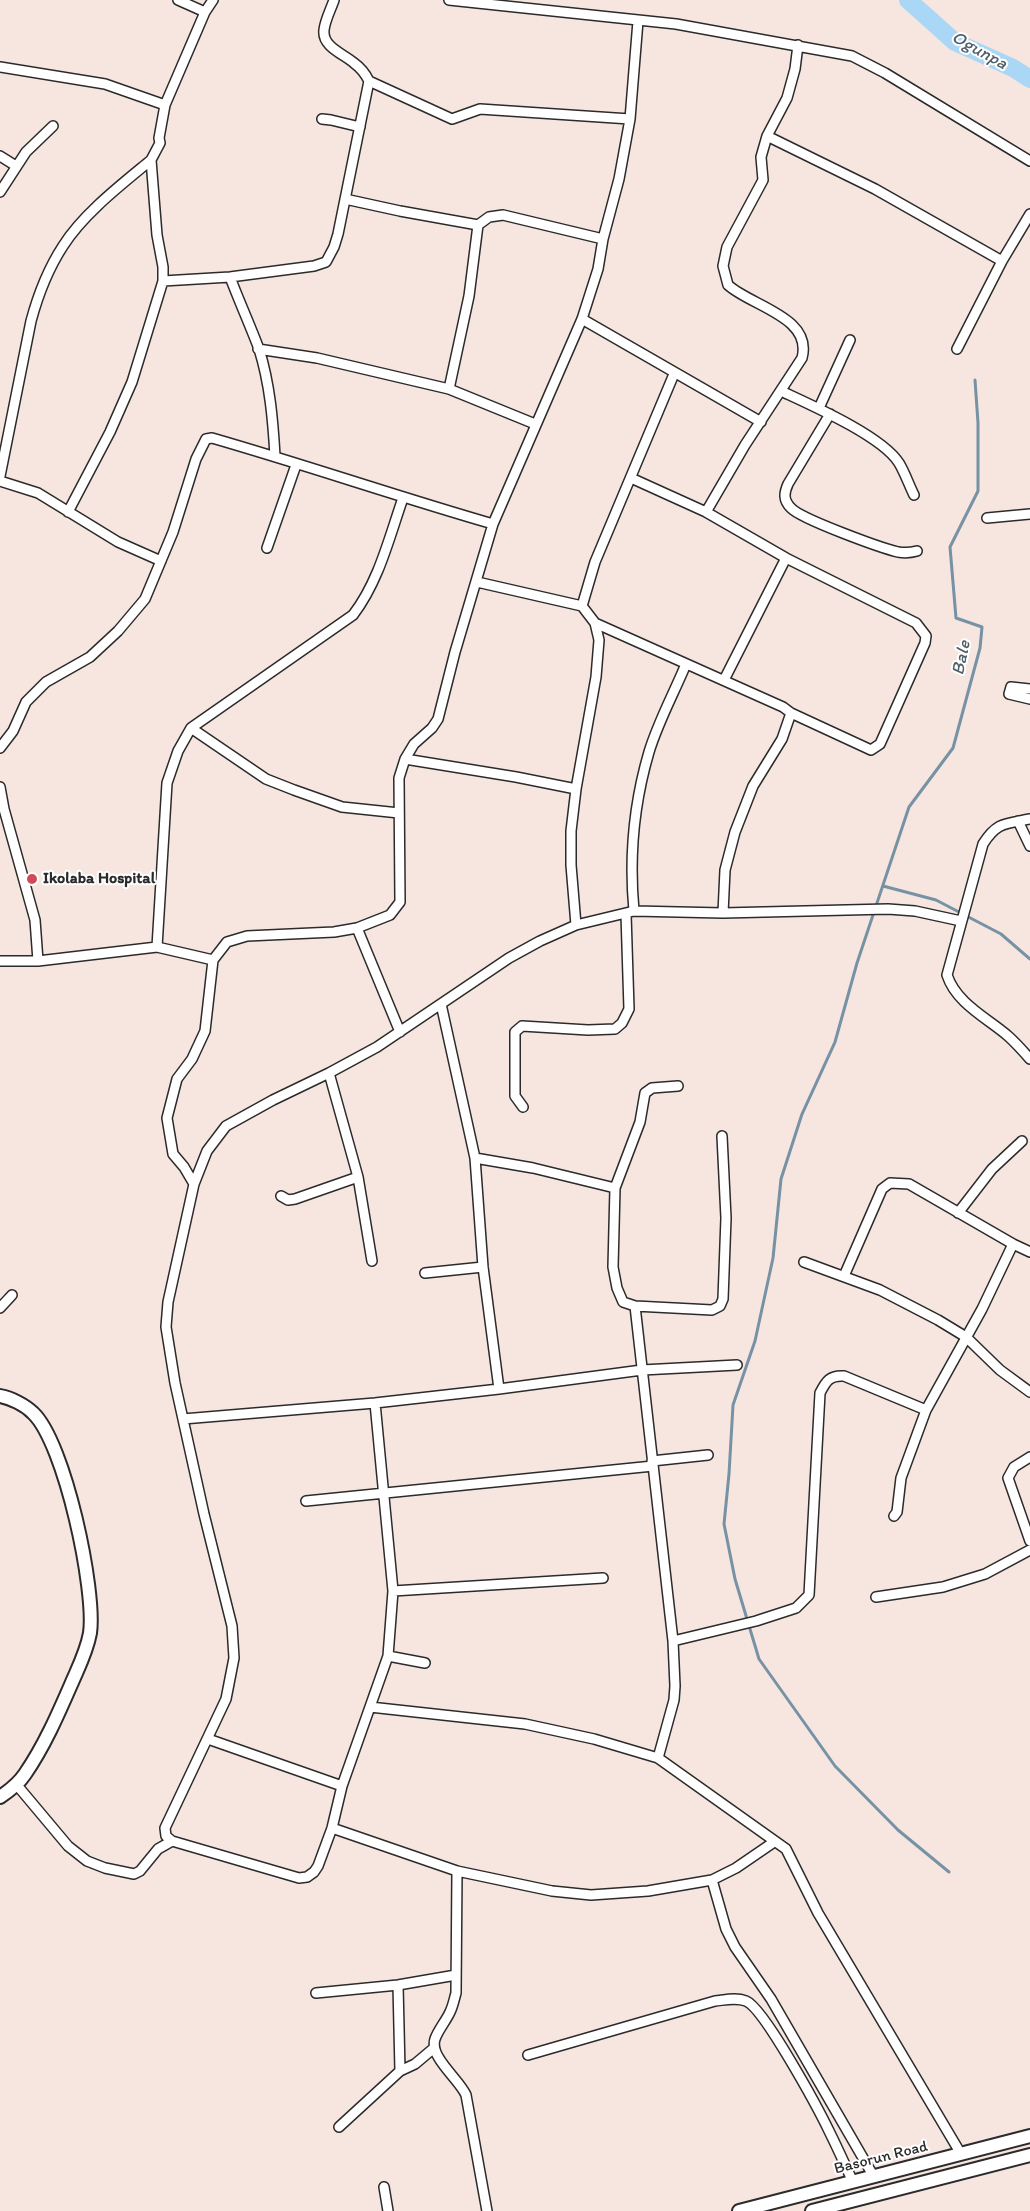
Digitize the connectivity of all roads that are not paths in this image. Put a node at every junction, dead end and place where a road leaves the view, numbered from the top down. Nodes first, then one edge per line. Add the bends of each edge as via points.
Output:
1 (178, 0) edge
2 (213, 0) edge
3 (334, 0) edge
4 (449, 0) edge
5 (205, 12) junction
6 (638, 21) junction
7 (798, 45) junction
8 (0, 67) edge
9 (369, 81) junction
10 (165, 104) junction
11 (322, 119) dead end
12 (630, 120) junction
13 (53, 126) dead end
14 (360, 127) junction
15 (767, 136) junction
16 (0, 156) edge
17 (151, 160) junction
18 (1030, 161) edge
19 (16, 166) junction
20 (0, 192) edge
21 (345, 199) junction
22 (1030, 214) edge
23 (478, 225) junction
24 (603, 239) junction
25 (1002, 261) junction
26 (230, 277) junction
27 (163, 281) junction
28 (582, 319) junction
29 (850, 340) dead end
30 (258, 349) junction
31 (957, 349) dead end
32 (674, 374) junction
33 (449, 389) junction
34 (781, 392) junction
35 (819, 408) junction
36 (830, 414) junction
37 (761, 422) junction
38 (535, 424) junction
39 (275, 456) junction
40 (296, 465) junction
41 (0, 476) edge
42 (631, 478) junction
43 (0, 481) edge
44 (914, 495) dead end
45 (402, 498) junction
46 (68, 512) junction
47 (706, 512) junction
48 (1030, 514) edge
49 (987, 518) dead end
50 (493, 524) junction
51 (267, 548) dead end
52 (917, 551) dead end
53 (786, 558) junction
54 (161, 561) junction
55 (477, 582) junction
56 (582, 606) junction
57 (595, 623) junction
58 (686, 664) junction
59 (724, 680) junction
60 (1030, 689) edge
61 (1030, 699) edge
62 (791, 713) junction
63 (191, 728) junction
64 (0, 748) edge
65 (405, 759) junction
66 (0, 786) edge
67 (576, 790) junction
68 (399, 812) junction
69 (1030, 819) edge
70 (1018, 821) junction
71 (1030, 846) edge
72 (630, 912) junction
73 (723, 913) junction
74 (962, 916) junction
75 (576, 925) junction
76 (357, 928) junction
77 (157, 947) junction
78 (213, 960) junction
79 (0, 961) edge
80 (38, 961) junction
81 (441, 1004) junction
82 (400, 1032) junction
83 (1030, 1058) edge
84 (329, 1073) junction
85 (678, 1086) dead end
86 (523, 1107) dead end
87 (722, 1136) dead end
88 (1022, 1141) dead end
89 (475, 1158) junction
90 (358, 1176) junction
91 (194, 1184) junction
92 (615, 1188) junction
93 (280, 1196) dead end
94 (958, 1213) junction
95 (1013, 1244) junction
96 (1030, 1252) edge
97 (372, 1261) dead end
98 (804, 1262) dead end
99 (484, 1267) junction
100 (425, 1273) dead end
101 (844, 1276) junction
102 (12, 1295) dead end
103 (635, 1306) junction
104 (0, 1308) edge
105 (966, 1337) junction
106 (737, 1366) dead end
107 (642, 1370) junction
108 (499, 1390) junction
109 (1030, 1392) edge
110 (0, 1396) edge
111 (375, 1403) junction
112 (926, 1410) junction
113 (183, 1419) junction
114 (708, 1455) dead end
115 (1030, 1457) edge
116 (652, 1463) junction
117 (382, 1493) junction
118 (306, 1501) dead end
119 (894, 1516) dead end
120 (1030, 1541) edge
121 (1030, 1550) edge
122 (602, 1578) dead end
123 (392, 1591) junction
124 (876, 1597) dead end
125 (673, 1642) junction
126 (388, 1656) junction
127 (425, 1663) dead end
128 (370, 1707) junction
129 (208, 1739) junction
130 (658, 1758) junction
131 (16, 1784) junction
132 (342, 1786) junction
133 (0, 1797) edge
134 (332, 1828) junction
135 (172, 1841) junction
136 (774, 1842) junction
137 (457, 1871) junction
138 (712, 1880) junction
139 (456, 1976) junction
140 (398, 1985) junction
141 (316, 1994) dead end
142 (434, 2048) junction
143 (528, 2055) dead end
144 (400, 2071) junction
145 (339, 2127) dead end
146 (1030, 2136) edge
147 (960, 2154) junction
148 (1030, 2155) edge
149 (874, 2177) junction
150 (853, 2182) junction
151 (384, 2187) dead end
152 (388, 2211) edge
153 (487, 2211) edge
154 (740, 2211) edge
155 (812, 2211) edge

1 - 5 street
2 - 5 street
3 - 9 street via 324,38 353,61
4 - 6 street
5 - 10 street
6 - 7 street via 676,24
6 - 12 street
7 - 15 street via 787,98
7 - 18 street via 864,61
8 - 10 street via 105,84
9 - 12 street via 452,120 480,109
9 - 14 street
10 - 17 street via 160,143
11 - 14 street
12 - 24 street
13 - 19 street
14 - 21 street
15 - 25 street via 875,189
15 - 34 street via 761,157 763,180 727,247 723,266 726,280 733,290 782,316 800,334 805,349
16 - 19 street
17 - 27 street
17 - 41 street via 111,193 79,227 63,245 50,268 31,321
19 - 20 street
21 - 23 street
21 - 26 street via 334,247 326,262
22 - 25 street
23 - 24 street via 489,217 502,215
23 - 33 street via 469,296
24 - 28 street via 598,269
25 - 31 street
26 - 27 street
26 - 30 street
27 - 46 street via 132,382
28 - 32 street
28 - 38 street
29 - 35 street
30 - 33 street via 317,358
30 - 39 street via 274,424
32 - 37 street
32 - 42 street
33 - 38 street
34 - 35 street
34 - 37 street
35 - 36 street
36 - 44 street via 883,446 899,463
36 - 52 street via 788,484 786,502 800,515 896,552
37 - 47 street
38 - 50 street
39 - 40 street
39 - 54 street via 206,439
40 - 45 street
40 - 51 street
42 - 47 street
42 - 56 street via 595,562
43 - 46 street via 38,493
45 - 50 street
45 - 63 street via 376,576 366,598 353,614
46 - 54 street via 118,542
47 - 53 street
48 - 49 street
50 - 55 street
53 - 59 street
53 - 62 street via 916,623 926,636 877,748 871,750
54 - 64 street via 145,599 90,657 46,682 26,702 13,731
55 - 56 street
55 - 65 street via 438,719 414,744
56 - 57 street
57 - 58 street
57 - 67 street via 599,640 596,677
58 - 59 street
58 - 72 street via 649,751 642,780 633,840
59 - 62 street
60 - 61 street via 1011,687 1009,691 1011,696
62 - 73 street via 782,739 753,786 735,832 724,870
63 - 68 street via 266,779 342,807
63 - 77 street via 178,751 167,783
65 - 67 street via 516,776
65 - 68 street via 399,778
66 - 80 street via 35,920
67 - 75 street via 571,831
68 - 76 street via 400,902 390,915
69 - 70 street
70 - 71 street
70 - 74 street via 992,829 982,844
72 - 73 street
72 - 75 street
72 - 86 street via 629,1009 626,1016 615,1028 518,1028 514,1032 516,1096
73 - 74 street via 888,909
74 - 83 street via 948,970 951,988
75 - 81 street via 509,958
76 - 78 street via 247,936 227,942
76 - 82 street
77 - 78 street
77 - 80 street
78 - 91 street via 205,1031 192,1059 176,1078 167,1118 173,1154
79 - 80 street
81 - 82 street
81 - 89 street
82 - 84 street
84 - 90 street
84 - 91 street via 226,1126 207,1151
85 - 92 street via 652,1088 645,1093 640,1122
87 - 103 street via 726,1218 723,1299 720,1306 712,1310
88 - 94 street via 992,1169
89 - 92 street
89 - 99 street
90 - 93 street via 295,1199
90 - 97 street
91 - 113 street via 168,1302 166,1327
92 - 103 street via 613,1267 623,1302
94 - 95 street
94 - 101 street via 909,1184 890,1182 882,1189
95 - 96 street
95 - 105 street
98 - 101 street
99 - 100 street
99 - 108 street
101 - 105 street via 880,1290
102 - 104 street
103 - 107 street
105 - 109 street via 1000,1370
105 - 112 street
106 - 107 street
107 - 108 street
107 - 116 street
108 - 111 street
110 - 131 main road via 33,1413 58,1455 84,1565 91,1615 85,1652 60,1710 25,1774
111 - 113 street
111 - 117 street
112 - 119 street via 901,1478
112 - 125 street via 844,1376 826,1381 820,1393 809,1595 796,1608
113 - 129 street via 234,1641 226,1699
114 - 116 street
115 - 120 street via 1014,1467 1008,1478
116 - 117 street
116 - 125 street
117 - 118 street
117 - 123 street
121 - 124 street via 984,1574 944,1587
122 - 123 street
123 - 126 street
125 - 130 street via 674,1700
126 - 127 street
126 - 128 street
128 - 130 street via 525,1724 594,1739
128 - 132 street
129 - 132 street
129 - 135 street via 166,1828 166,1836
130 - 136 street
131 - 133 main road
131 - 135 street via 68,1846 87,1861 105,1868 134,1874 158,1849
132 - 134 street
134 - 135 street via 318,1866 307,1877 299,1878
134 - 137 street
136 - 138 street
136 - 147 street via 790,1855 818,1912
137 - 138 street via 552,1891 591,1895 648,1892
137 - 139 street
138 - 149 street via 726,1929 735,1947 767,1993
139 - 140 street
139 - 142 street via 456,1994
140 - 141 street
140 - 144 street
142 - 144 street via 415,2064
142 - 153 street via 466,2095
143 - 150 street via 715,2001 745,2001 754,2006 784,2052 830,2133
144 - 145 street
146 - 147 main road, Basorun Road
147 - 149 main road, Basorun Road
148 - 155 main road
149 - 150 main road, Basorun Road
150 - 154 main road, Basorun Road
151 - 152 street

